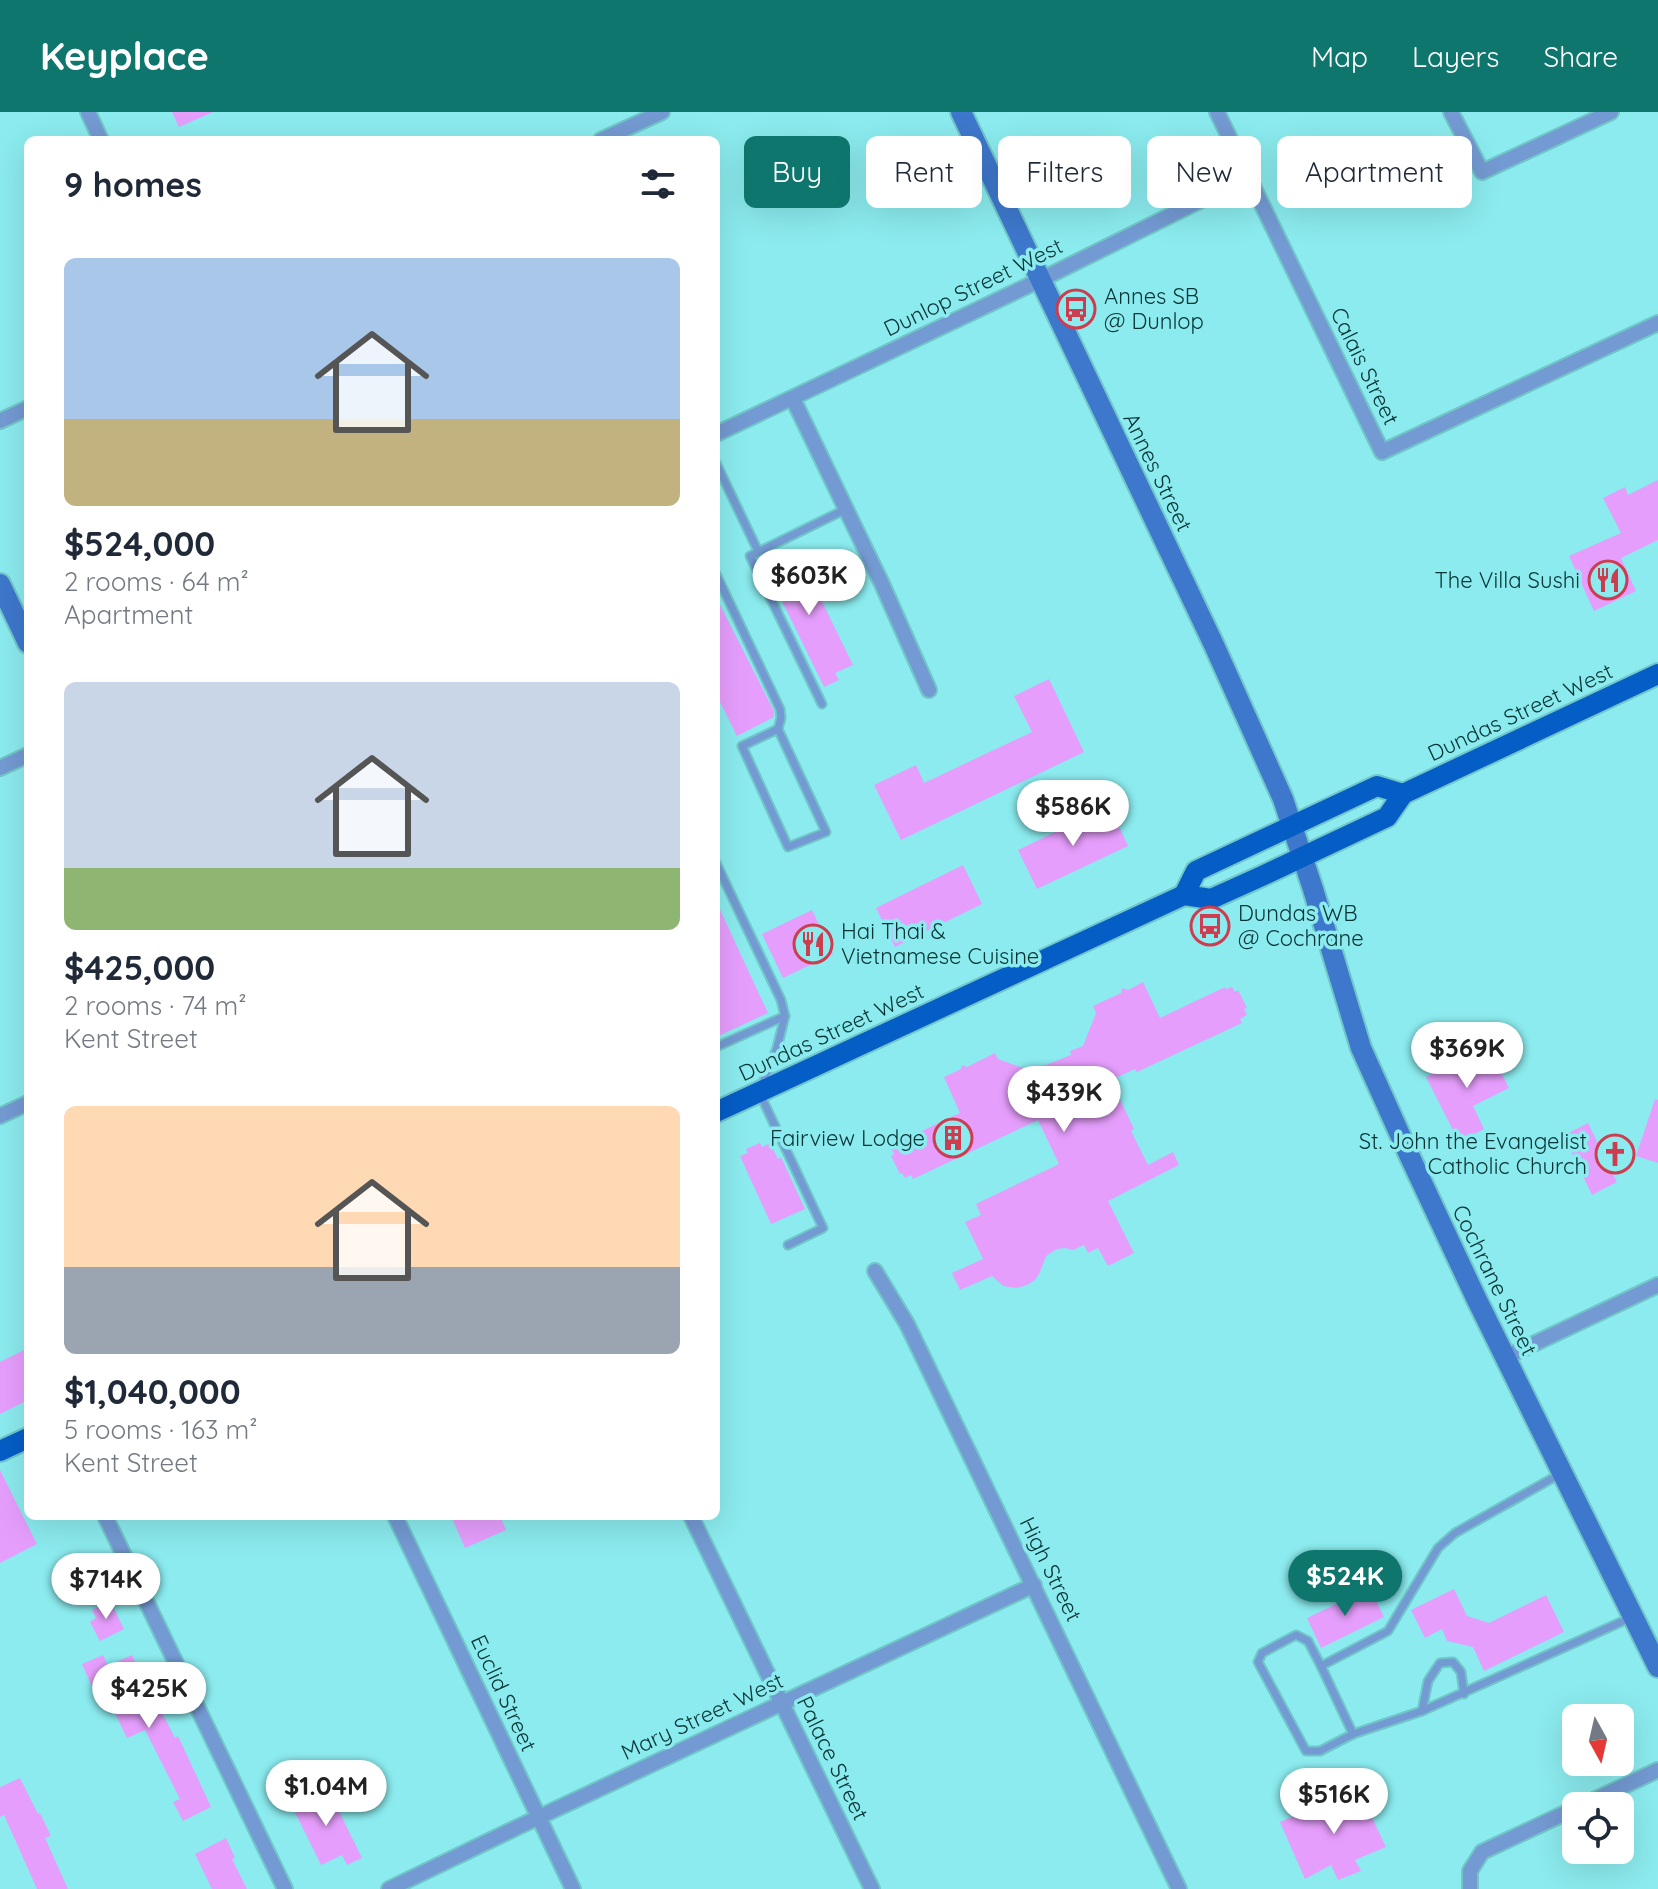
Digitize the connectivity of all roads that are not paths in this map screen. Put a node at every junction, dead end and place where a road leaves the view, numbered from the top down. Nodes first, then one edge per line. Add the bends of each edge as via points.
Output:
1 (88, 112) edge
2 (662, 112) edge
3 (961, 112) edge
4 (1217, 112) edge
5 (1451, 112) edge
6 (1611, 112) edge
7 (99, 136) edge
8 (610, 136) edge
9 (1228, 136) edge
10 (1261, 204) edge
11 (1185, 208) edge
12 (1040, 280) junction
13 (1658, 323) edge
14 (793, 399) junction
15 (24, 410) edge
16 (0, 421) edge
17 (720, 432) edge
18 (720, 471) edge
19 (846, 509) junction
20 (758, 551) junction
21 (720, 582) edge
22 (0, 584) edge
23 (24, 635) edge
24 (1658, 674) edge
25 (929, 690) dead end
26 (822, 704) dead end
27 (778, 729) junction
28 (24, 757) edge
29 (0, 768) edge
30 (1403, 794) junction
31 (1293, 826) junction
32 (1302, 856) junction
33 (720, 871) edge
34 (1184, 895) junction
35 (785, 1016) junction
36 (720, 1045) edge
37 (759, 1092) junction
38 (24, 1105) edge
39 (720, 1110) edge
40 (0, 1116) edge
41 (788, 1245) dead end
42 (875, 1271) dead end
43 (1658, 1285) edge
44 (1506, 1357) junction
45 (24, 1440) edge
46 (0, 1451) edge
47 (1562, 1473) junction
48 (107, 1520) edge
49 (397, 1520) edge
50 (693, 1520) edge
51 (1034, 1585) junction
52 (1633, 1616) junction
53 (1321, 1666) junction
54 (1658, 1667) edge
55 (1464, 1694) junction
56 (783, 1703) junction
57 (1422, 1711) junction
58 (1353, 1734) junction
59 (1658, 1770) edge
60 (1611, 1792) edge
61 (1562, 1815) edge
62 (538, 1817) junction
63 (285, 1889) edge
64 (389, 1889) edge
65 (573, 1889) edge
66 (872, 1889) edge
67 (1179, 1889) edge
68 (1470, 1889) edge

1 - 7 street
2 - 8 street
3 - 12 main road, Annes Street
4 - 9 street, Calais Street
5 - 6 street via 1482,172
10 - 13 street, Calais Street via 1382,452
11 - 12 street, Dunlop Street West
12 - 14 street, Dunlop Street West
12 - 31 main road, Annes Street via 1214,645
14 - 17 street, Dunlop Street West
14 - 19 street
15 - 16 street
18 - 20 lane
19 - 20 lane
19 - 25 street
20 - 26 lane via 750,556
21 - 27 lane via 780,709
22 - 23 main road
24 - 30 main road, Dundas Street West
27 - 27 lane via 742,746 788,847 826,832
28 - 29 street
30 - 31 main road, Dundas Street West via 1377,786
30 - 32 main road, Dundas Street West via 1387,817
31 - 32 main road, Annes Street
31 - 34 main road, Dundas Street West via 1196,871
32 - 34 main road, Dundas Street West via 1211,899
32 - 44 main road, Cochrane Street via 1361,1048
33 - 35 lane
34 - 37 main road, Dundas Street West
35 - 36 lane
35 - 37 lane
37 - 39 main road, Dundas Street West
37 - 41 lane via 823,1228
38 - 40 street
42 - 51 street, High Street via 907,1324
43 - 44 street
44 - 47 main road, Cochrane Street
45 - 46 main road
47 - 52 main road, Cochrane Street
47 - 53 lane via 1455,1533 1438,1548 1388,1631
48 - 63 street
49 - 62 street, Euclid Street
50 - 56 street, Palace Street
51 - 56 street, Mary Street West
51 - 67 street, High Street
52 - 54 main road, Cochrane Street
52 - 55 lane
53 - 58 lane
53 - 58 lane via 1308,1641 1296,1635 1262,1653 1258,1662 1306,1751 1320,1751
55 - 57 lane
55 - 57 lane via 1461,1672 1453,1662 1440,1663 1428,1681
56 - 62 street, Mary Street West
56 - 66 street, Palace Street
57 - 58 lane
59 - 60 street
61 - 68 street via 1482,1852 1470,1871
62 - 64 street, Mary Street West
62 - 65 street, Euclid Street

